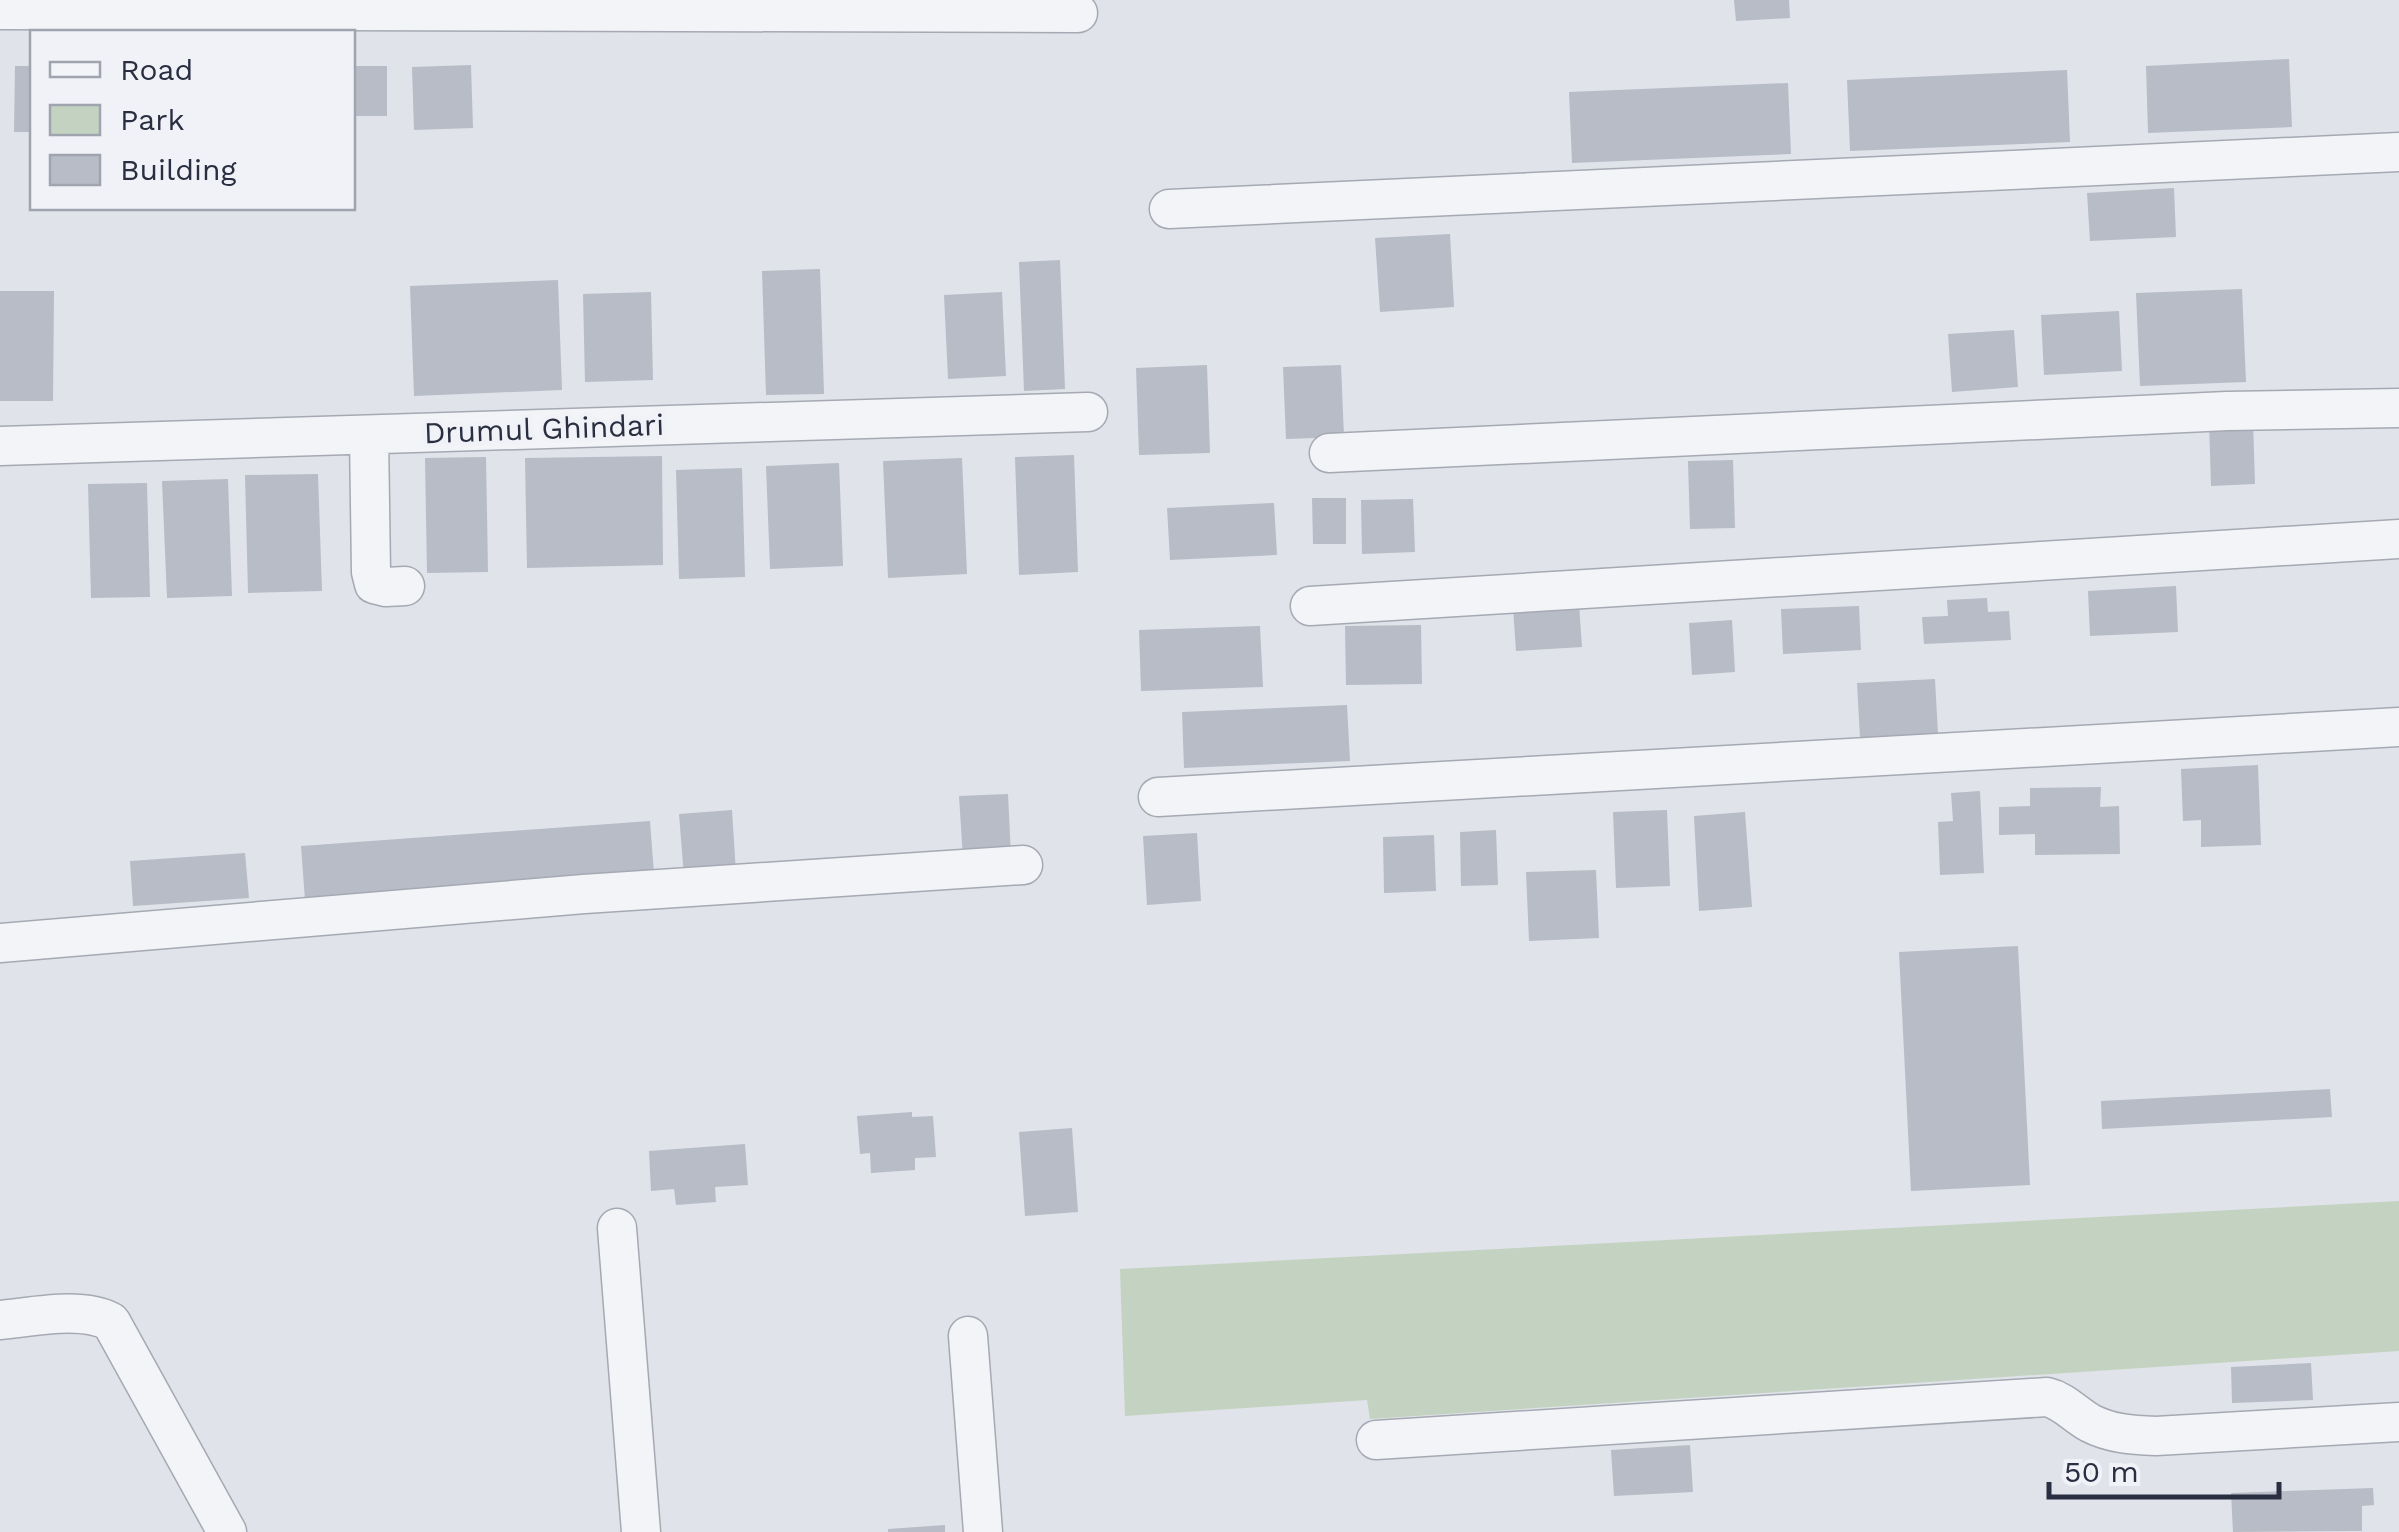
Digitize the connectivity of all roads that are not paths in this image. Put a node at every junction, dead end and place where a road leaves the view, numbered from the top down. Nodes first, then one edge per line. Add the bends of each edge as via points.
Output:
1 (0, 10) edge
2 (1078, 13) dead end
3 (2399, 152) edge
4 (1169, 208) dead end
5 (2399, 408) edge
6 (1088, 412) dead end
7 (369, 435) junction
8 (0, 446) edge
9 (1328, 454) dead end
10 (2399, 540) edge
11 (406, 586) dead end
12 (1310, 606) dead end
13 (2399, 727) edge
14 (1158, 797) dead end
15 (1024, 865) dead end
16 (0, 943) edge
17 (617, 1228) dead end
18 (0, 1320) edge
19 (968, 1336) dead end
20 (2399, 1422) edge
21 (1376, 1440) dead end
22 (227, 1532) edge
23 (641, 1532) edge
24 (983, 1532) edge

1 - 2 street
3 - 4 street
5 - 9 street
6 - 7 street, Drumul Ghindari
7 - 8 street, Drumul Ghindari
7 - 11 street via 371,572 374,584
10 - 12 street
13 - 14 street
15 - 16 street
17 - 23 street
18 - 22 street via 84,1313 112,1322
19 - 24 street
20 - 21 street via 2123,1435 2047,1396

